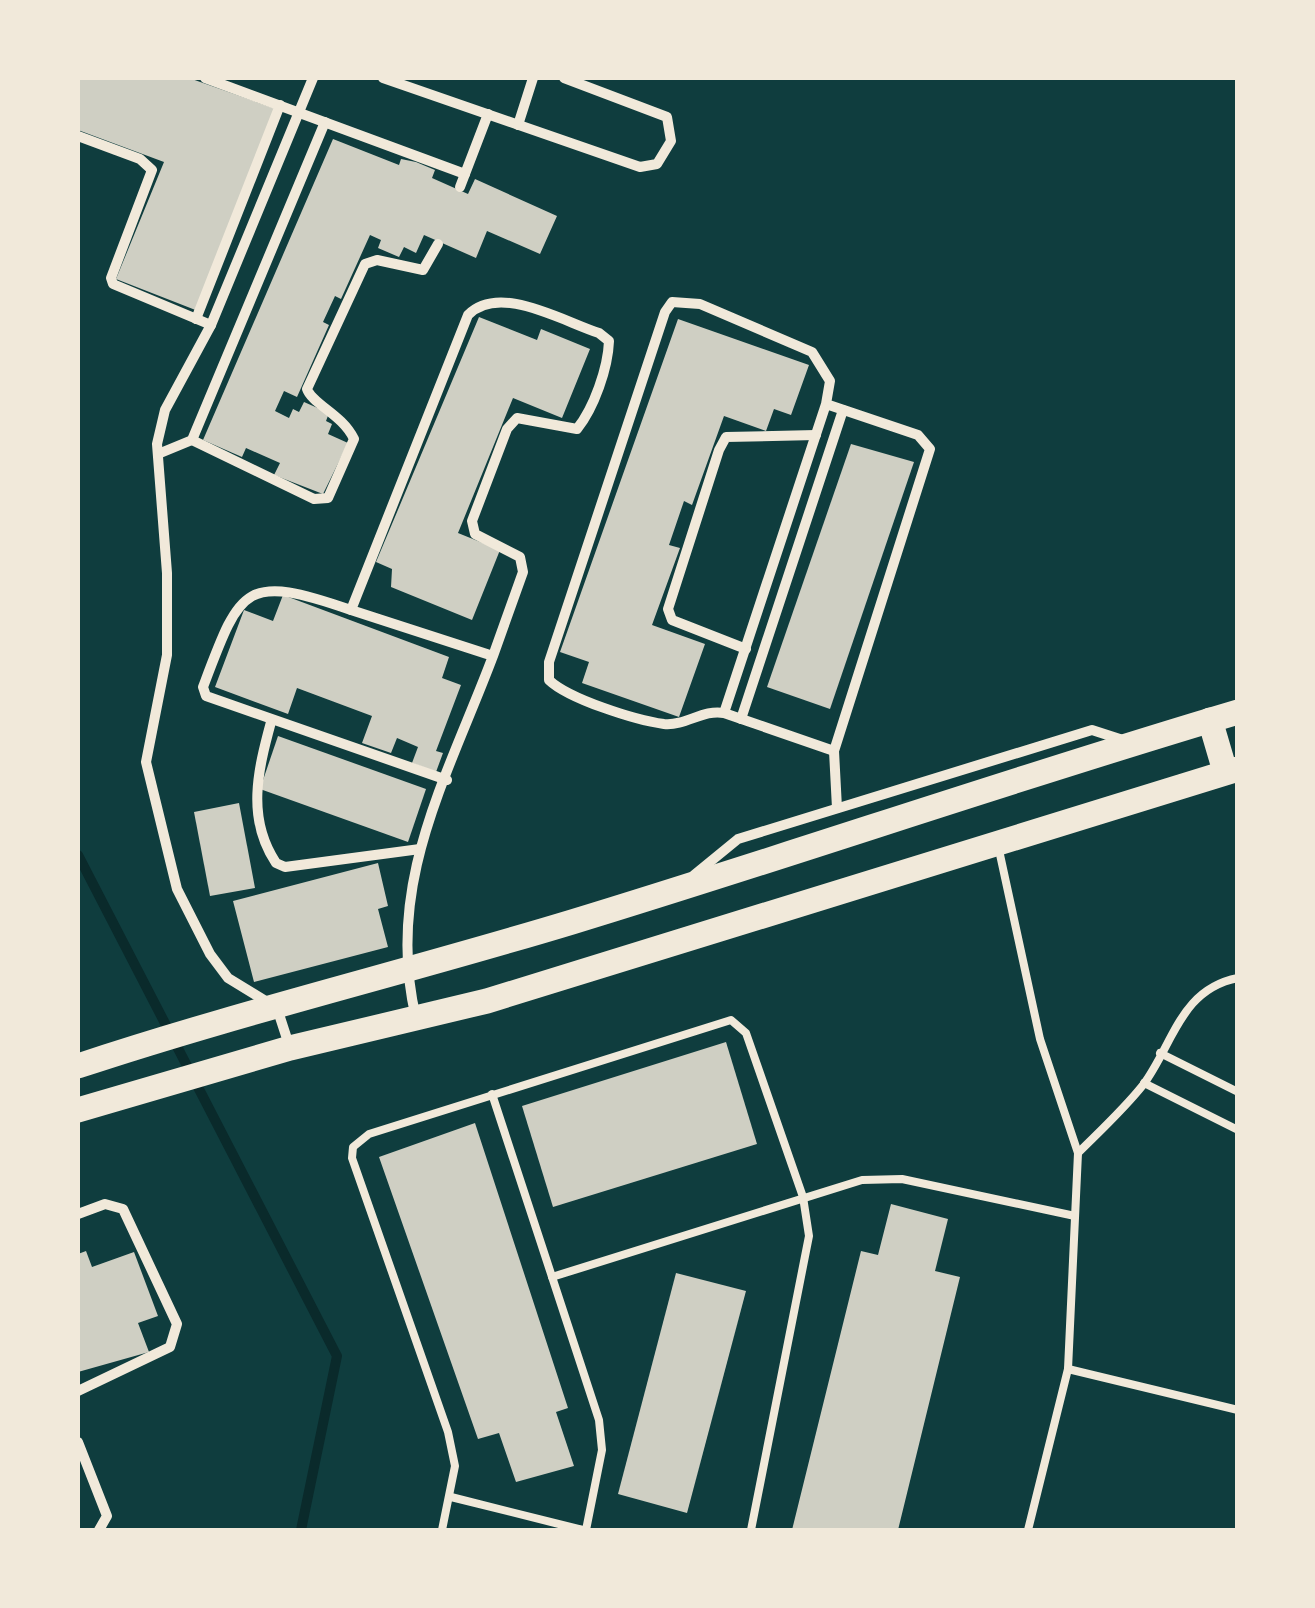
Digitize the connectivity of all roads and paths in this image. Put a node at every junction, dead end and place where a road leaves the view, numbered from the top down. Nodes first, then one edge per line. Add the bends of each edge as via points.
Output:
1 (205, 78) edge
2 (313, 78) edge
3 (383, 78) edge
4 (533, 78) edge
5 (564, 78) edge
6 (280, 105) junction
7 (301, 112) junction
8 (488, 114) junction
9 (325, 122) junction
10 (518, 124) junction
11 (78, 136) edge
12 (465, 174) junction
13 (460, 186) dead end
14 (438, 244) dead end
15 (196, 319) junction
16 (210, 325) junction
17 (826, 404) junction
18 (843, 410) junction
19 (816, 435) junction
20 (192, 440) junction
21 (158, 454) junction
22 (351, 610) junction
23 (746, 649) junction
24 (493, 656) junction
25 (1238, 712) edge
26 (724, 713) junction
27 (741, 718) junction
28 (1210, 720) junction
29 (271, 722) junction
30 (1136, 744) junction
31 (834, 752) junction
32 (1232, 770) edge
33 (446, 780) junction
34 (837, 808) junction
35 (998, 846) junction
36 (420, 849) junction
37 (676, 890) junction
38 (405, 971) junction
39 (1238, 978) edge
40 (276, 1008) junction
41 (416, 1018) junction
42 (290, 1048) junction
43 (1160, 1053) junction
44 (78, 1066) edge
45 (1144, 1084) junction
46 (1238, 1092) edge
47 (492, 1094) junction
48 (78, 1110) edge
49 (1238, 1130) edge
50 (1078, 1154) junction
51 (804, 1198) junction
52 (78, 1214) edge
53 (1076, 1216) junction
54 (552, 1278) junction
55 (1068, 1370) junction
56 (78, 1391) edge
57 (1238, 1410) edge
58 (78, 1442) edge
59 (451, 1497) junction
60 (99, 1530) edge
61 (442, 1530) edge
62 (584, 1530) edge
63 (751, 1530) edge
64 (1028, 1530) edge

1 - 6 street
2 - 7 street
3 - 8 street
4 - 10 street
5 - 10 street via 667,117 670,141 657,164 640,167
6 - 7 street
6 - 15 street
7 - 9 street
7 - 16 street
8 - 10 street
8 - 12 street
9 - 12 street
9 - 20 street
11 - 15 street via 152,170 111,281
12 - 13 street
14 - 20 street via 423,270 377,260 364,264 307,389 354,438 328,498 314,499
15 - 16 street
16 - 21 street via 165,410
17 - 18 street
17 - 19 street
17 - 26 street via 830,382 812,352 700,304 672,302 665,312 548,662 549,680 562,693 664,724
18 - 27 street
18 - 31 street via 918,436 930,449
19 - 23 street
19 - 23 street via 745,433 726,437 719,450 668,609 683,627
20 - 21 street
21 - 40 street via 167,655 146,762 177,889 210,954 228,978
22 - 24 street
22 - 24 street via 468,315 479,303 498,300 600,333 609,341 609,356 585,419 577,430 564,430 517,418 506,429 472,521 475,534 520,557 523,572
22 - 29 street via 290,589 254,592 230,614 203,686 206,696
23 - 26 street
24 - 33 street
25 - 28 main road
26 - 27 street
27 - 31 street
28 - 30 main road
28 - 32 main road
29 - 33 street
29 - 36 street via 254,782 276,863 285,868
30 - 34 street via 1092,730
30 - 37 main road
31 - 34 street
32 - 35 main road
33 - 36 street
34 - 37 street via 738,839
35 - 41 main road
35 - 50 lane via 1040,1039
36 - 38 street via 408,893
37 - 38 main road
38 - 40 main road
38 - 41 street
39 - 43 lane via 1224,980 1184,1010
40 - 42 street
40 - 44 main road via 237,1014
41 - 42 main road
42 - 48 main road
43 - 45 lane
43 - 46 lane
45 - 49 lane
45 - 50 lane
47 - 51 lane via 732,1020 746,1034
47 - 54 lane
47 - 59 lane via 370,1134 353,1147 448,1432 455,1466
50 - 53 lane
51 - 53 lane via 862,1180 902,1179
51 - 54 lane
51 - 63 lane via 806,1270
52 - 56 street via 105,1204 123,1209 177,1324 170,1346
53 - 55 lane
54 - 62 lane via 602,1450
55 - 57 lane
55 - 64 lane
58 - 60 street via 107,1516
59 - 61 lane
59 - 62 lane

